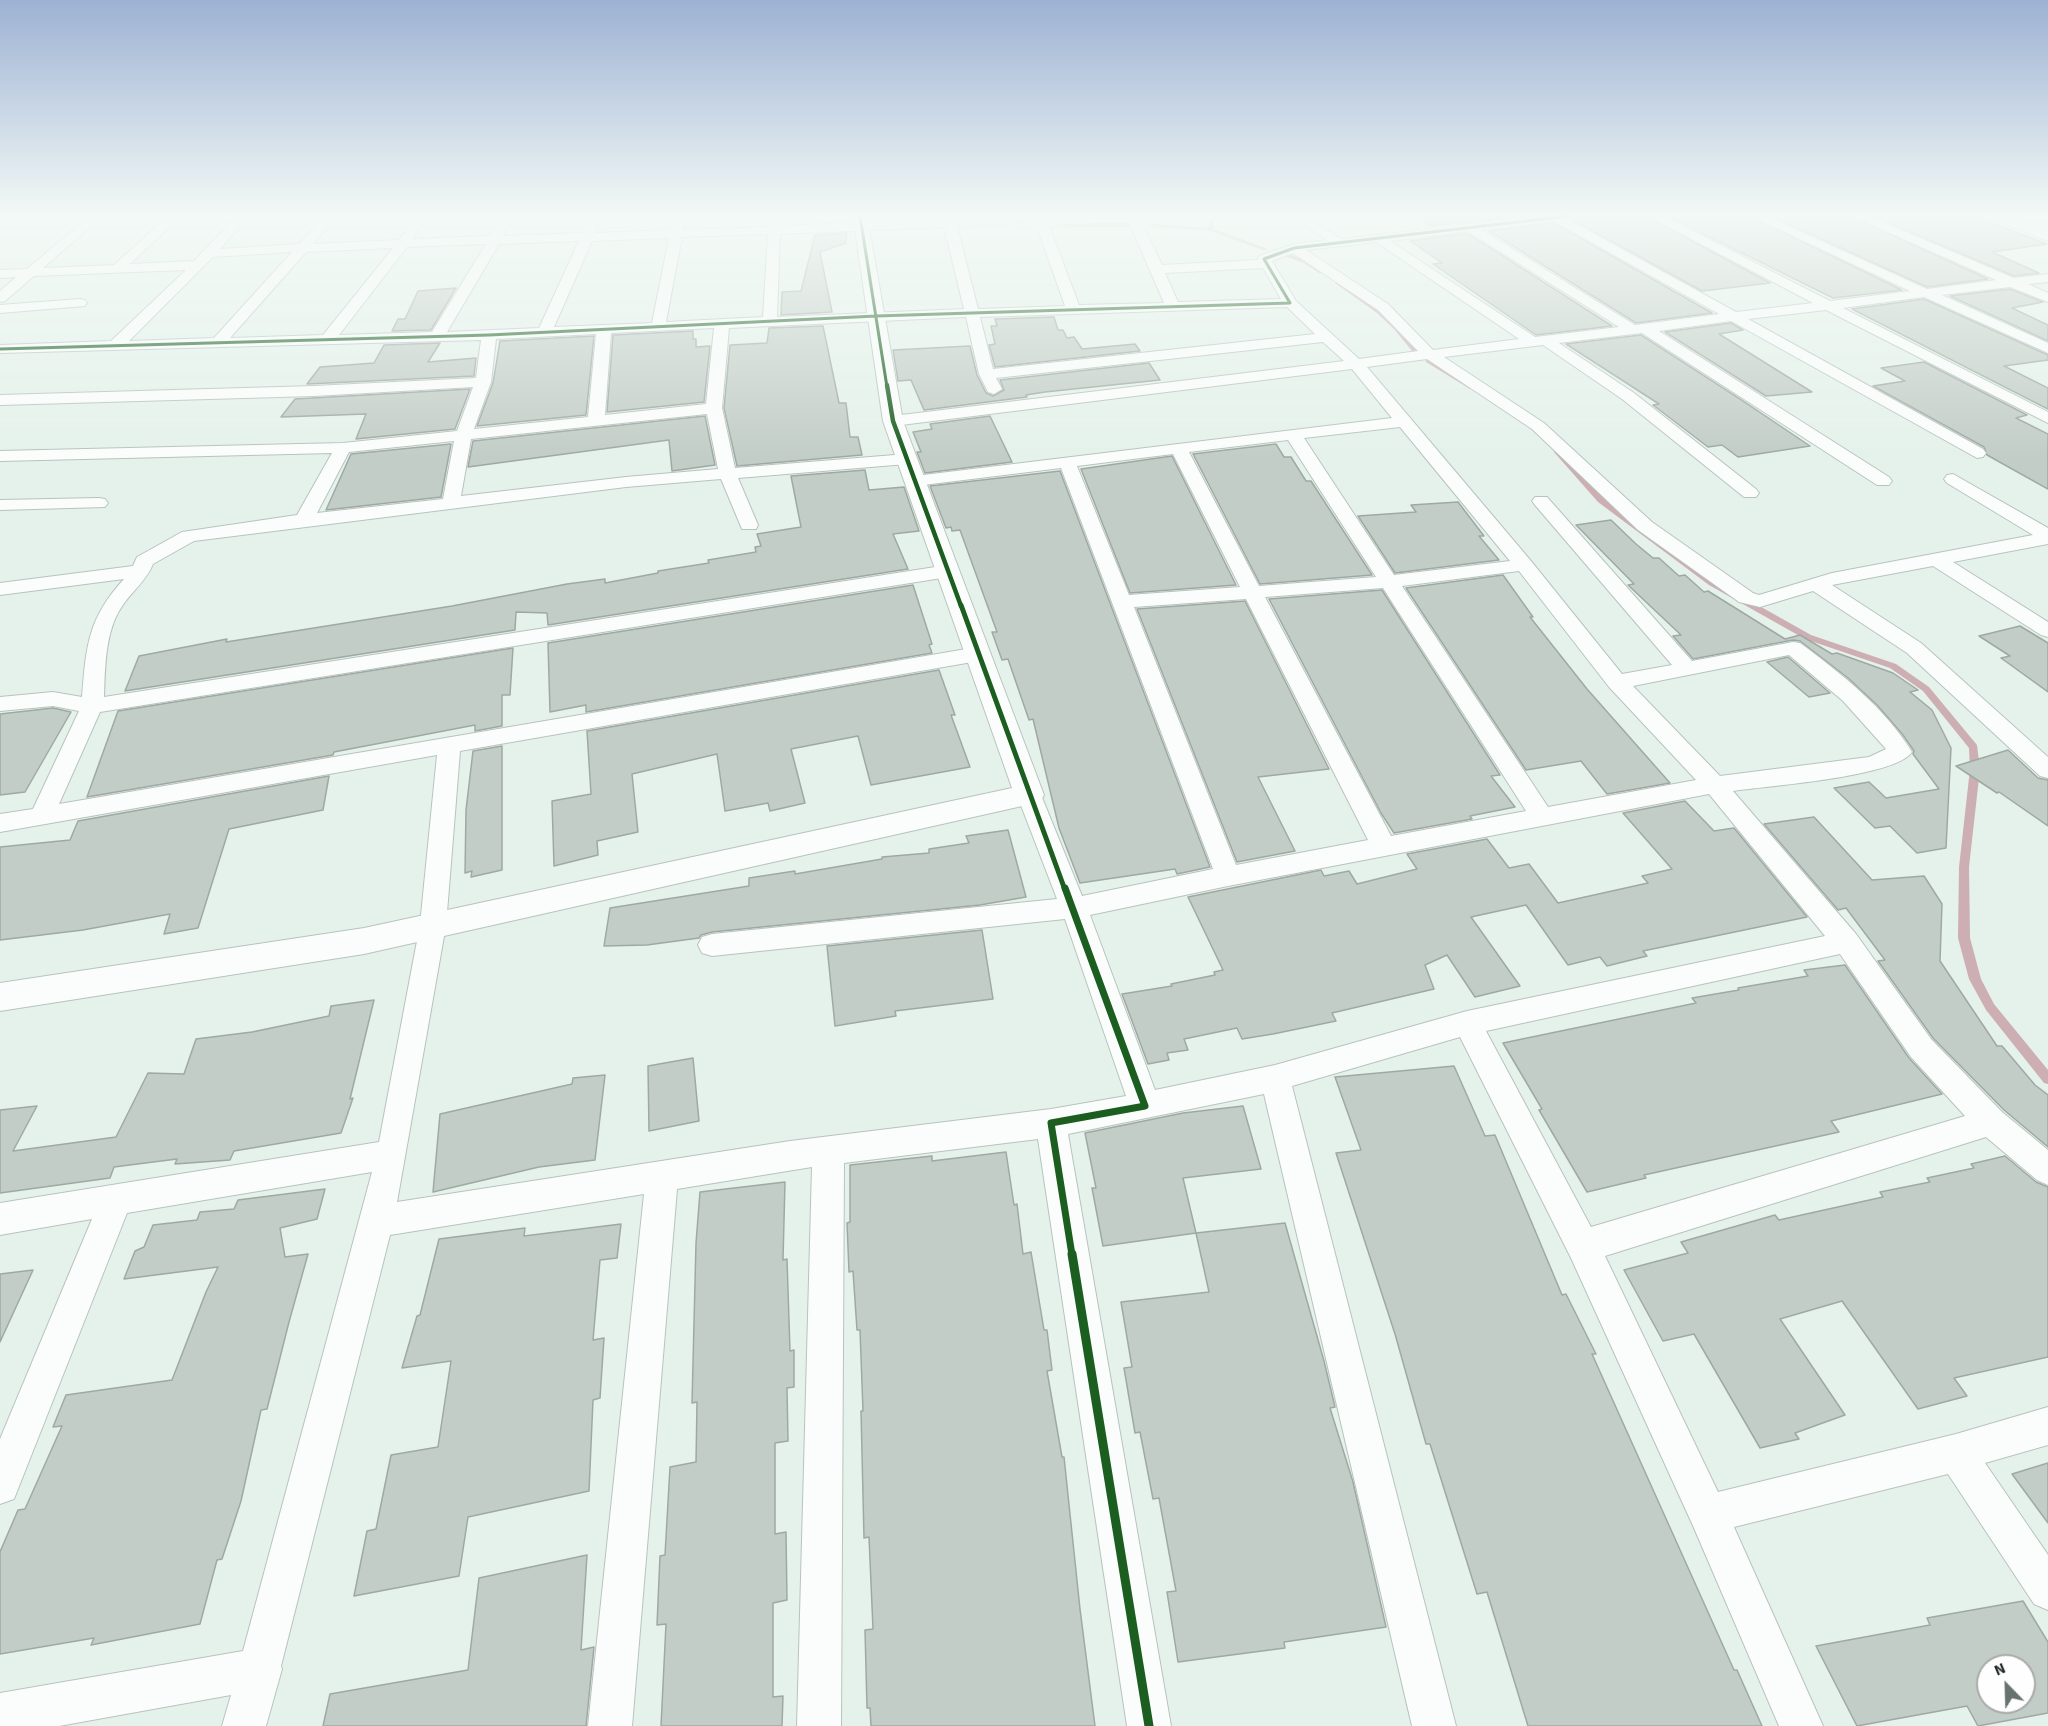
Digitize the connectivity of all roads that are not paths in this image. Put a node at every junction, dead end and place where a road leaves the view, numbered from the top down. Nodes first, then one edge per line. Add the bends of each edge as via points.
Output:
1 (166, 297) edge
2 (259, 297) edge
3 (362, 297) edge
4 (460, 297) edge
5 (561, 297) edge
6 (664, 297) edge
7 (771, 297) edge
8 (873, 297) edge
9 (970, 297) edge
10 (1069, 297) edge
11 (1169, 297) edge
12 (1286, 297) edge
13 (1367, 297) edge
14 (1470, 297) edge
15 (1585, 297) edge
16 (1698, 297) edge
17 (1812, 297) edge
18 (1897, 297) edge
19 (1934, 297) edge
20 (81, 303) dead end
21 (1290, 303) junction
22 (1829, 305) junction
23 (1173, 307) junction
24 (0, 309) edge
25 (1074, 310) junction
26 (974, 313) junction
27 (876, 316) junction
28 (1731, 316) junction
29 (770, 322) junction
30 (722, 325) junction
31 (658, 328) junction
32 (1639, 329) junction
33 (604, 330) junction
34 (545, 332) junction
35 (489, 335) junction
36 (437, 336) junction
37 (1327, 337) junction
38 (328, 339) junction
39 (1539, 341) junction
40 (218, 343) junction
41 (116, 346) junction
42 (2048, 349) edge
43 (3, 355) edge
44 (1430, 355) junction
45 (1356, 364) junction
46 (987, 374) junction
47 (483, 382) junction
48 (0, 400) edge
49 (714, 408) junction
50 (1001, 408) junction
51 (2048, 418) edge
52 (596, 420) junction
53 (893, 421) junction
54 (1405, 421) junction
55 (464, 434) junction
56 (1293, 435) junction
57 (343, 448) junction
58 (1179, 449) junction
59 (1977, 453) dead end
60 (0, 456) edge
61 (1067, 462) junction
62 (911, 470) junction
63 (728, 475) junction
64 (1953, 478) dead end
65 (1883, 481) dead end
66 (1750, 493) dead end
67 (1541, 501) dead end
68 (99, 503) dead end
69 (451, 503) junction
70 (0, 505) edge
71 (304, 520) junction
72 (749, 525) dead end
73 (2048, 537) edge
74 (1936, 560) junction
75 (1524, 565) junction
76 (142, 571) junction
77 (948, 571) junction
78 (1389, 582) junction
79 (1816, 584) junction
80 (0, 589) edge
81 (1255, 593) junction
82 (1120, 602) junction
83 (2048, 631) edge
84 (978, 654) junction
85 (1687, 669) junction
86 (1617, 682) junction
87 (0, 704) edge
88 (92, 706) junction
89 (449, 746) junction
90 (2048, 770) edge
91 (1715, 785) junction
92 (1029, 795) junction
93 (41, 817) junction
94 (1542, 817) junction
95 (0, 823) edge
96 (1384, 847) junction
97 (1228, 876) junction
98 (1074, 908) junction
99 (433, 925) junction
100 (1846, 942) junction
101 (712, 945) dead end
102 (0, 997) edge
103 (1467, 1023) junction
104 (1275, 1078) junction
105 (1145, 1106) junction
106 (1991, 1122) junction
107 (1052, 1123) junction
108 (828, 1150) junction
109 (392, 1154) junction
110 (2048, 1170) edge
111 (662, 1176) junction
112 (117, 1198) junction
113 (0, 1219) edge
114 (377, 1221) junction
115 (1583, 1246) junction
116 (2048, 1426) edge
117 (1956, 1453) junction
118 (0, 1485) edge
119 (1708, 1514) junction
120 (2048, 1590) edge
121 (261, 1669) junction
122 (0, 1715) edge
123 (244, 1726) edge
124 (610, 1726) edge
125 (819, 1726) edge
126 (1149, 1726) edge
127 (1434, 1726) edge
128 (1801, 1726) edge

1 - 41 street
2 - 40 street
3 - 38 street
4 - 36 street
5 - 34 street
6 - 31 street
7 - 29 street
8 - 27 street
9 - 26 street
10 - 25 street
11 - 23 street
12 - 21 street
13 - 44 street via 1383,307
14 - 39 street
15 - 32 street
16 - 28 street
17 - 22 street
18 - 22 street
19 - 42 street
20 - 24 street
21 - 23 street
21 - 37 street
22 - 28 street
22 - 51 street
23 - 25 street
25 - 26 street
26 - 27 street
26 - 46 street
27 - 29 street
27 - 53 street
28 - 32 street
28 - 59 street
29 - 30 street
30 - 31 street
30 - 49 street
31 - 33 street
32 - 39 street
32 - 65 street
33 - 34 street
33 - 52 street
34 - 35 street
35 - 36 street
35 - 47 street
36 - 38 street
37 - 45 street
37 - 46 street
38 - 40 street
39 - 44 street
39 - 66 street via 1628,396
40 - 41 street
41 - 43 street via 20,348
44 - 45 street
44 - 79 street via 1538,426 1646,526 1746,598 1760,601
45 - 50 street
45 - 54 street
46 - 50 street
47 - 48 street
47 - 55 street
49 - 52 street
49 - 63 street
50 - 53 street
52 - 55 street
53 - 62 street
54 - 56 street
54 - 75 street
55 - 57 street
55 - 69 street
56 - 58 street
56 - 78 street
57 - 60 street
57 - 71 street
58 - 61 street
58 - 81 street
61 - 62 street
61 - 82 street
62 - 63 street
62 - 77 street
63 - 69 street via 626,482
63 - 72 street
64 - 73 street
67 - 85 street
68 - 70 street
69 - 71 street
71 - 76 street via 189,536 144,561
73 - 74 street
74 - 79 street
74 - 83 street
75 - 78 street
75 - 86 street
76 - 80 street
76 - 88 street via 111,607 96,652
77 - 84 street
77 - 88 street
78 - 81 street
78 - 94 street
79 - 90 street via 1914,648
81 - 82 street
81 - 96 street
82 - 97 street
84 - 89 street
84 - 92 street
85 - 86 street
85 - 91 street via 1793,648 1838,681 1879,723 1900,752 1873,764
86 - 91 street
87 - 88 street via 53,699
88 - 93 street
89 - 93 street
89 - 99 street
91 - 94 street
91 - 100 street
92 - 98 street
92 - 99 street
93 - 95 street
94 - 96 street
96 - 97 street
97 - 98 street
98 - 101 street
98 - 105 street
99 - 102 street via 364,941
99 - 109 street
100 - 103 street
100 - 106 street via 1921,1048
103 - 104 street
103 - 115 street
104 - 105 street
104 - 127 street
105 - 107 street
106 - 110 street
106 - 115 street
107 - 108 street
107 - 126 street
108 - 111 street
108 - 125 street
109 - 112 street
109 - 114 street
111 - 114 street
111 - 124 street
112 - 113 street
112 - 118 street
114 - 121 street
115 - 119 street
116 - 117 street
117 - 119 street
117 - 120 street
119 - 128 street
121 - 122 street
121 - 123 street

